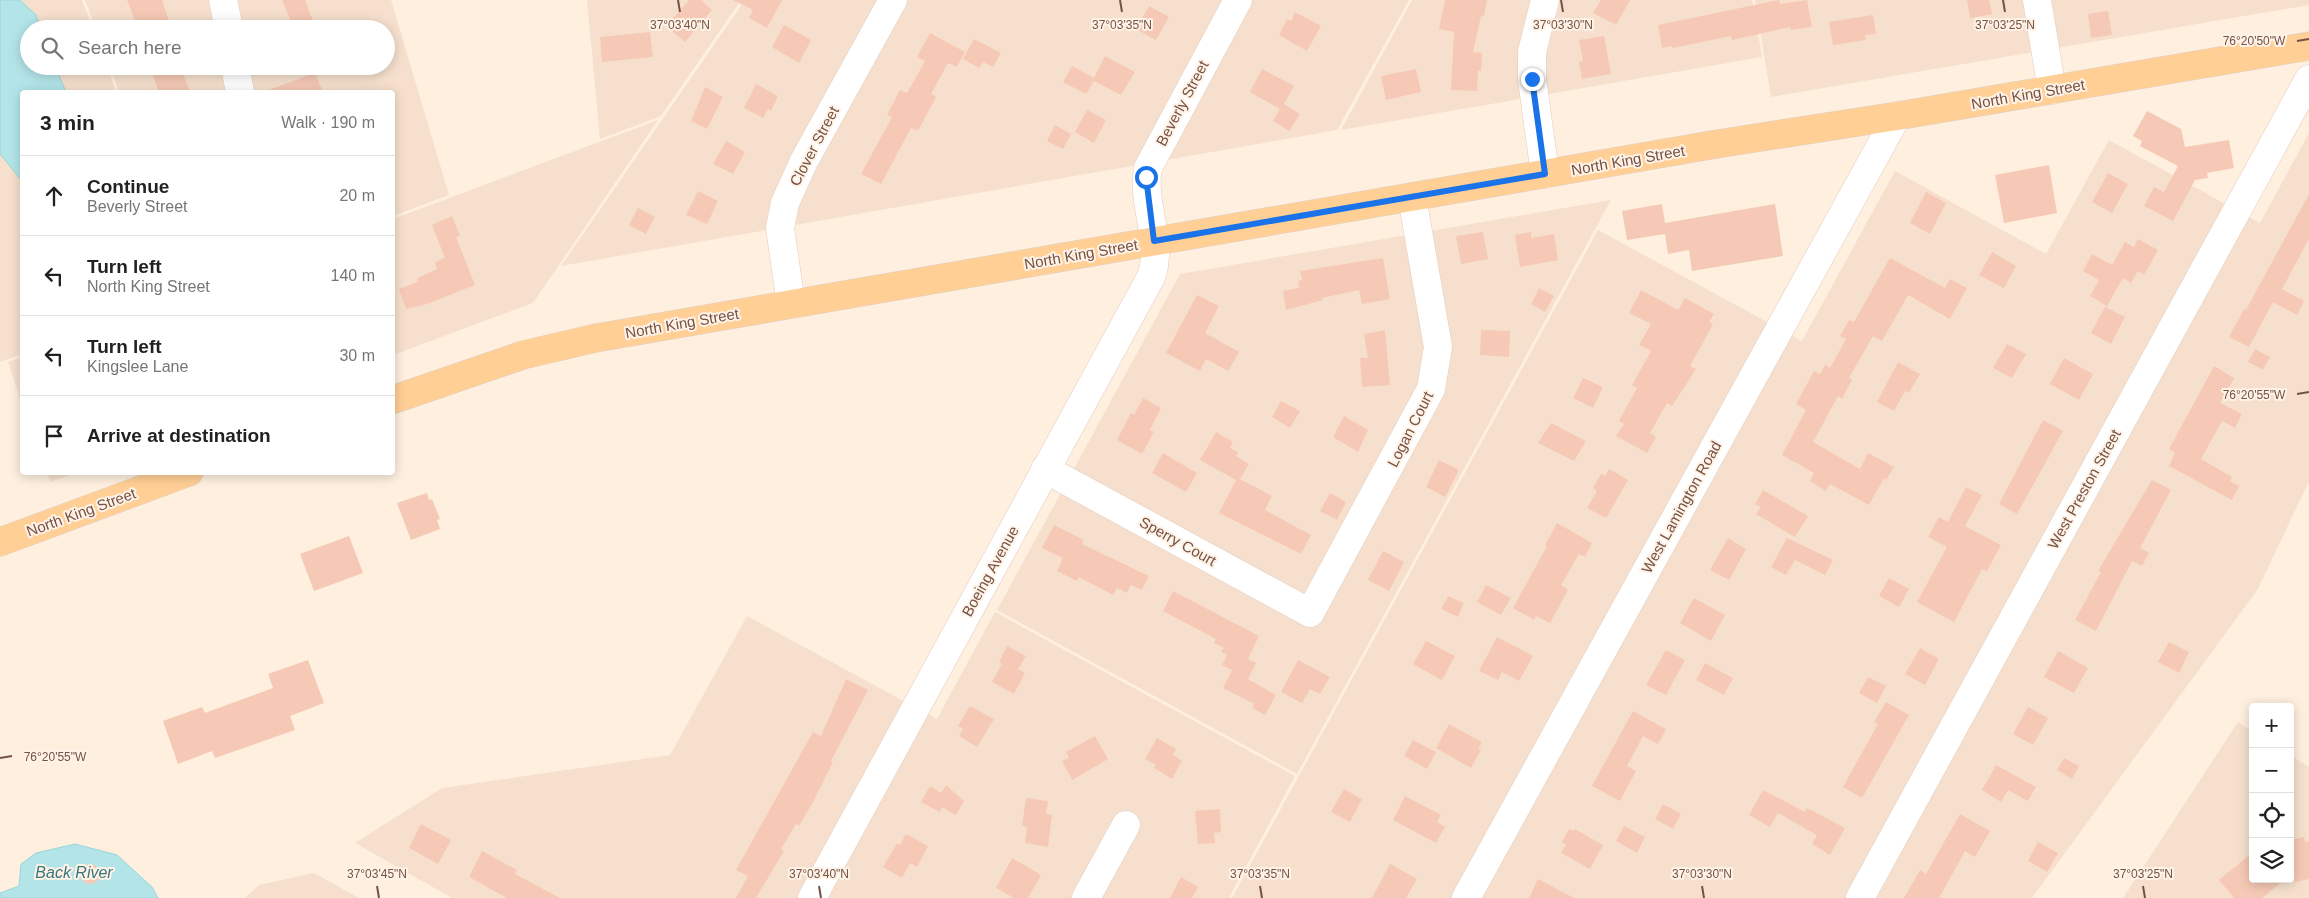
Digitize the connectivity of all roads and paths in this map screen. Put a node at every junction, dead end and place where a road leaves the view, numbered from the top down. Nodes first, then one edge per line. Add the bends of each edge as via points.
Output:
1 (223, 0) edge
2 (893, 0) edge
3 (1238, 0) edge
4 (1545, 0) edge
5 (2037, 0) edge
6 (226, 20) edge
7 (2309, 46) edge
8 (237, 75) edge
9 (2308, 83) edge
10 (240, 90) edge
11 (2052, 90) junction
12 (1897, 116) junction
13 (1545, 174) junction
14 (1412, 197) junction
15 (1154, 241) junction
16 (790, 304) junction
17 (395, 399) edge
18 (1045, 469) junction
19 (182, 475) edge
20 (0, 542) edge
21 (1310, 614) joint
22 (1126, 825) dead end
23 (812, 898) edge
24 (1086, 898) edge
25 (1466, 898) edge
26 (1860, 898) edge

1 - 6 street
2 - 16 street, Clover Street via 804,161 785,202 780,228
3 - 15 street, Beverly Street via 1148,168 1146,190
4 - 13 street via 1532,52 1532,79
5 - 11 street
7 - 11 main road, North King Street
8 - 10 street
9 - 26 street, West Preston Street
11 - 12 main road, North King Street
12 - 13 main road, North King Street
12 - 25 street, West Lamington Road
13 - 14 main road, North King Street
14 - 15 main road, North King Street
14 - 21 street, Logan Court via 1438,347 1431,389
15 - 16 main road, North King Street
15 - 18 street, Boeing Avenue via 1155,261 1151,277
16 - 17 main road, North King Street via 548,349
18 - 21 street, Sperry Court
18 - 23 street, Boeing Avenue
19 - 20 main road, North King Street
22 - 24 street

